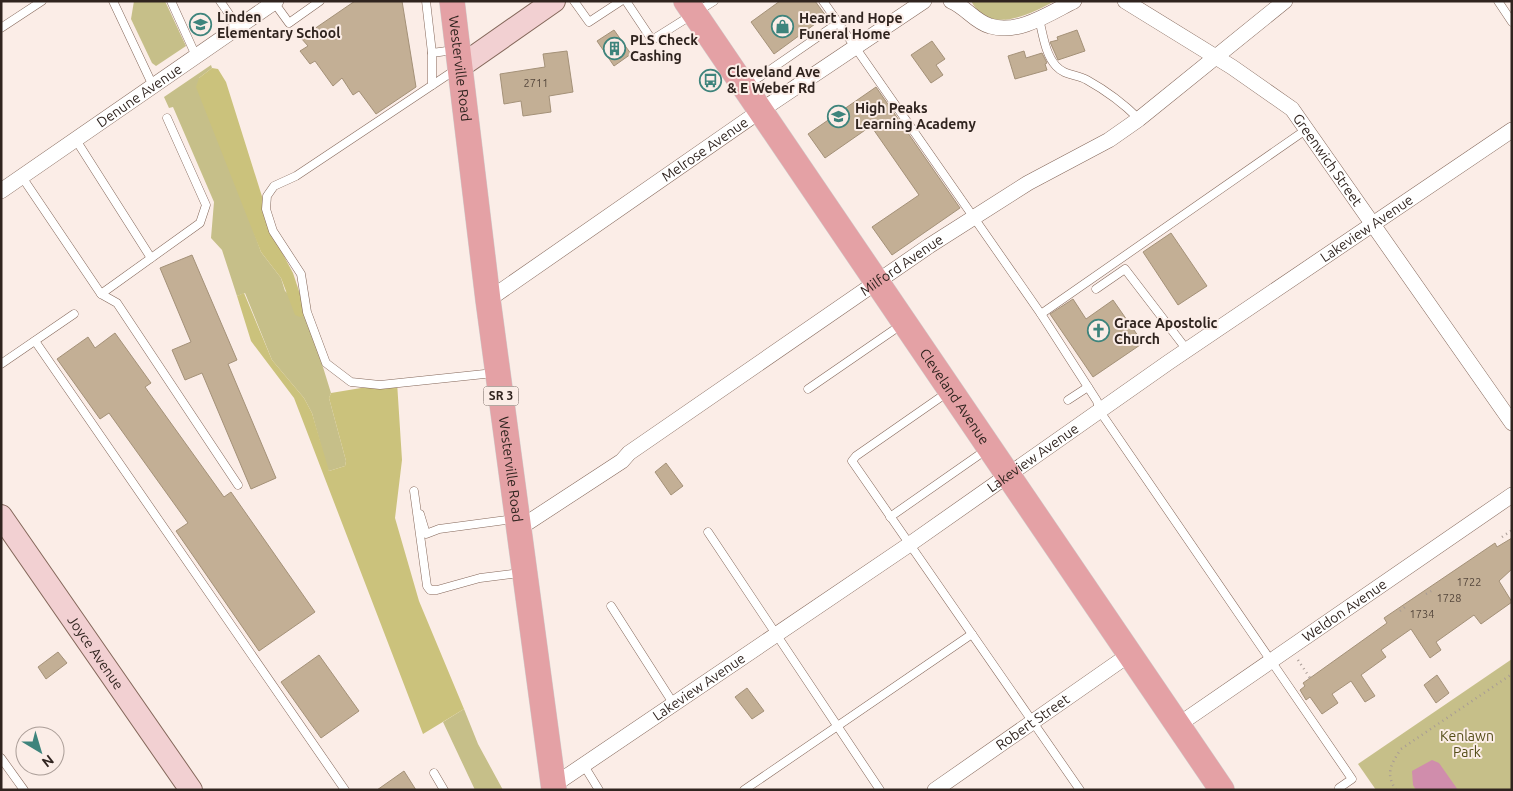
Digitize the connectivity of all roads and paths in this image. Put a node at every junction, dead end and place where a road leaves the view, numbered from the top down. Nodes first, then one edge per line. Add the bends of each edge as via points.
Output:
1 (42, 1) edge
2 (113, 1) edge
3 (171, 1) edge
4 (220, 1) edge
5 (320, 1) edge
6 (426, 1) edge
7 (452, 1) edge
8 (554, 1) edge
9 (574, 1) edge
10 (621, 1) edge
11 (626, 1) edge
12 (823, 1) edge
13 (924, 1) edge
14 (951, 1) edge
15 (1074, 1) edge
16 (1125, 1) edge
17 (1285, 1) edge
18 (1498, 1) edge
19 (274, 2) edge
20 (698, 5) edge
21 (1039, 19) junction
22 (838, 22) junction
23 (1512, 22) edge
24 (238, 27) junction
25 (1, 28) edge
26 (855, 47) junction
27 (432, 53) junction
28 (196, 56) junction
29 (460, 57) junction
30 (1216, 57) junction
31 (432, 85) junction
32 (154, 88) junction
33 (745, 88) junction
34 (760, 111) junction
35 (167, 118) dead end
36 (1138, 119) junction
37 (1307, 129) junction
38 (1512, 130) edge
39 (76, 140) junction
40 (22, 177) junction
41 (1, 191) edge
42 (973, 217) junction
43 (1374, 223) junction
44 (151, 258) junction
45 (877, 282) junction
46 (1096, 289) dead end
47 (101, 294) junction
48 (488, 300) junction
49 (74, 314) dead end
50 (1041, 314) junction
51 (905, 323) junction
52 (35, 342) junction
53 (1187, 350) junction
54 (1, 364) edge
55 (497, 373) junction
56 (1088, 386) junction
57 (808, 389) dead end
58 (950, 390) junction
59 (1068, 400) dead end
60 (1100, 410) junction
61 (1512, 423) edge
62 (990, 448) junction
63 (1007, 474) junction
64 (238, 485) dead end
65 (1512, 495) edge
66 (1, 516) edge
67 (890, 517) junction
68 (517, 524) junction
69 (1512, 530) edge
70 (708, 532) dead end
71 (1502, 537) dead end
72 (910, 544) junction
73 (524, 573) junction
74 (1433, 590) dead end
75 (1426, 594) dead end
76 (611, 606) dead end
77 (1406, 607) dead end
78 (1400, 611) dead end
79 (776, 633) junction
80 (972, 634) junction
81 (1290, 648) junction
82 (1130, 654) junction
83 (1271, 661) junction
84 (1512, 674) edge
85 (1310, 678) dead end
86 (673, 703) junction
87 (1033, 722) junction
88 (837, 725) junction
89 (1178, 725) junction
90 (1, 758) edge
91 (583, 764) junction
92 (434, 773) dead end
93 (554, 787) edge
94 (1339, 788) dead end
95 (344, 789) edge
96 (24, 790) edge
97 (191, 790) edge
98 (444, 790) edge
99 (599, 790) edge
100 (744, 790) edge
101 (880, 790) edge
102 (935, 790) edge
103 (1080, 790) edge
104 (1222, 790) edge
105 (1396, 790) edge

1 - 25 lane
2 - 32 lane
3 - 28 lane
4 - 24 lane
5 - 19 lane via 289,23
6 - 27 lane
7 - 29 main road, Westerville Road / SR 3
8 - 29 street
9 - 10 lane via 589,22
11 - 20 lane via 652,40
12 - 22 lane
13 - 26 street, Melrose Avenue
14 - 21 street via 991,27 1010,28
15 - 21 street
16 - 30 street, Greenwich Street
17 - 30 street, Milford Avenue
18 - 23 lane
19 - 24 street, Denune Avenue
20 - 33 main road, Cleveland Avenue
21 - 36 lane via 1048,53 1055,65 1124,104
22 - 26 lane
22 - 33 lane
24 - 28 street, Denune Avenue
26 - 34 street, Melrose Avenue
26 - 42 lane
27 - 29 lane
27 - 31 lane
28 - 32 street, Denune Avenue
29 - 31 lane
29 - 48 main road, Westerville Road / SR 3
30 - 36 street, Milford Avenue
30 - 37 street, Greenwich Street via 1292,109
31 - 55 lane via 296,176 274,186 267,196 266,210 273,231 301,274 307,312 326,363 351,382 380,385
32 - 39 street, Denune Avenue
33 - 34 main road, Cleveland Avenue
34 - 45 main road, Cleveland Avenue
34 - 48 street, Melrose Avenue
35 - 44 lane via 206,205 200,223
36 - 42 street, Milford Avenue via 1109,140
37 - 43 street, Greenwich Street
37 - 50 lane
38 - 43 street, Lakeview Avenue
39 - 40 street, Denune Avenue
39 - 44 lane
40 - 41 street, Denune Avenue
40 - 47 lane
42 - 45 street, Milford Avenue
42 - 50 lane
43 - 53 street, Lakeview Avenue
43 - 61 street, Greenwich Street
44 - 47 lane
45 - 51 main road, Cleveland Avenue
45 - 68 street, Milford Avenue via 629,453 622,461
46 - 53 lane via 1125,269
47 - 64 lane via 117,303
48 - 55 main road, Westerville Road / SR 3
49 - 52 lane
50 - 56 lane
51 - 57 lane
51 - 58 main road, Cleveland Avenue
52 - 54 lane
52 - 95 lane
53 - 60 street, Lakeview Avenue
55 - 68 main road, Westerville Road / SR 3
56 - 59 lane
56 - 60 lane
58 - 62 main road, Cleveland Avenue
58 - 67 lane via 852,461
60 - 63 street, Lakeview Avenue
60 - 83 lane
62 - 63 main road, Cleveland Avenue
62 - 67 lane
63 - 72 street, Lakeview Avenue
63 - 82 main road, Cleveland Avenue
65 - 81 street, Weldon Avenue
66 - 97 street, Joyce Avenue
67 - 72 lane
68 - 73 main road, Westerville Road / SR 3
68 - 73 lane via 439,529 426,534 414,491 420,552 430,590 480,578
69 - 71 path
70 - 79 lane
72 - 79 street, Lakeview Avenue
72 - 80 lane
73 - 93 main road, Westerville Road / SR 3
74 - 75 path
76 - 86 lane
77 - 78 path
79 - 86 street, Lakeview Avenue
79 - 88 lane
80 - 87 lane
80 - 88 lane
81 - 83 street, Weldon Avenue
81 - 85 path
82 - 87 street, Robert Street
82 - 89 main road, Cleveland Avenue
83 - 89 street, Weldon Avenue
83 - 94 lane via 1352,779
84 - 105 path via 1401,749 1390,764 1390,782
86 - 91 street, Lakeview Avenue
87 - 102 street, Robert Street
87 - 103 lane
88 - 100 lane
88 - 101 lane
89 - 104 main road, Cleveland Avenue
90 - 96 lane
91 - 93 street, Lakeview Avenue
91 - 99 lane
92 - 98 lane

